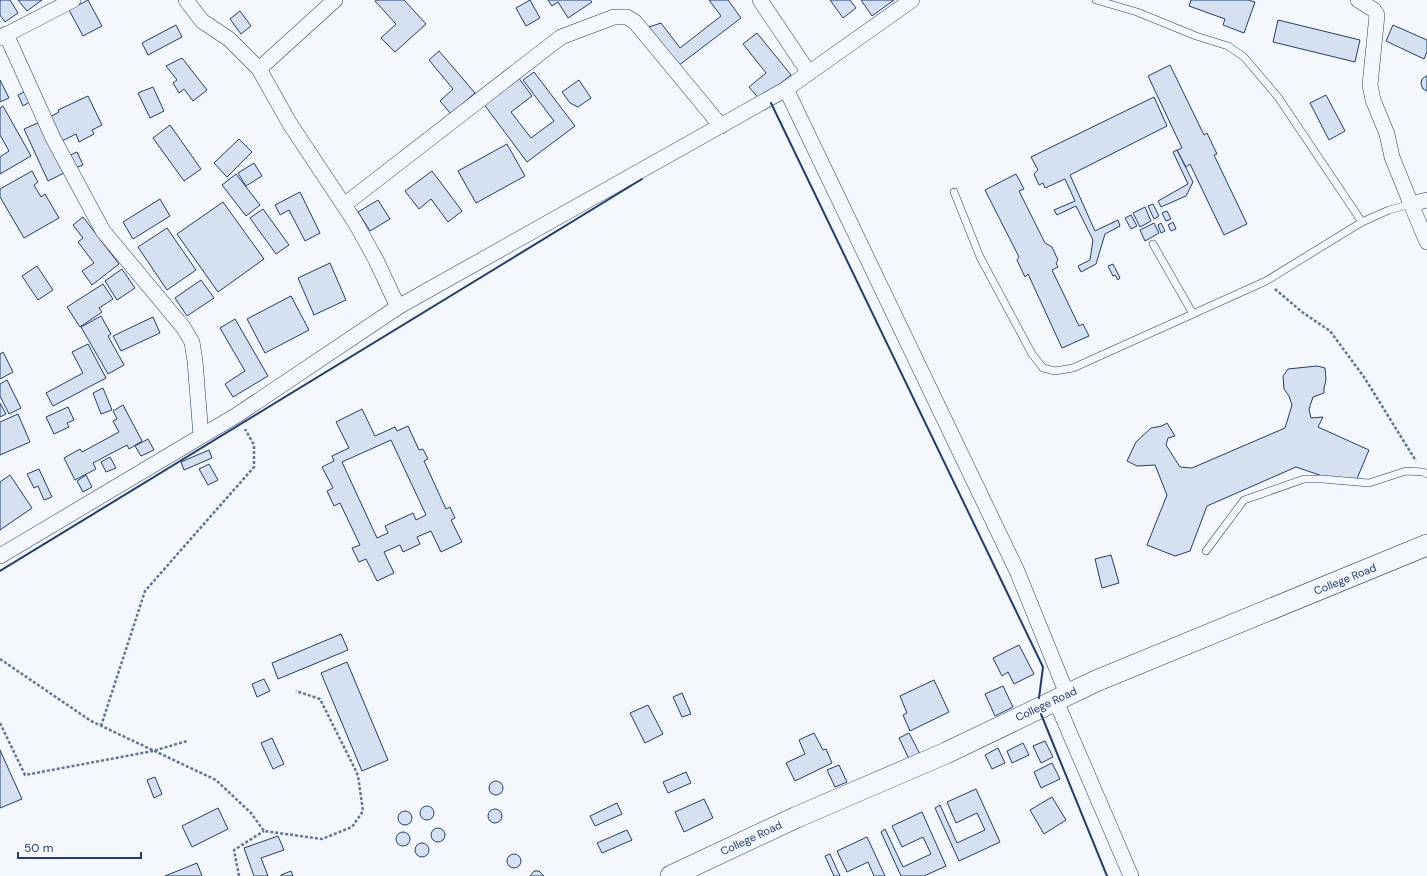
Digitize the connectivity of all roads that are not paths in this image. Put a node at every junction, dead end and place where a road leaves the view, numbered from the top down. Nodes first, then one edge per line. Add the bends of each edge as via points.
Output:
1 (73, 0) edge
2 (186, 0) edge
3 (335, 0) edge
4 (760, 0) edge
5 (912, 0) edge
6 (1096, 0) edge
7 (1358, 0) edge
8 (3, 36) edge
9 (259, 70) junction
10 (809, 73) junction
11 (786, 89) junction
12 (721, 126) junction
13 (954, 192) dead end
14 (1427, 200) edge
15 (1412, 204) junction
16 (344, 205) junction
17 (1362, 222) junction
18 (1427, 242) edge
19 (1153, 244) dead end
20 (398, 307) junction
21 (1193, 314) junction
22 (201, 436) junction
23 (1425, 473) edge
24 (1427, 545) edge
25 (1206, 550) dead end
26 (0, 556) edge
27 (1061, 696) junction
28 (671, 876) edge
29 (1131, 876) edge

1 - 8 street
2 - 9 street via 202,21 229,39
3 - 9 street
4 - 10 street
5 - 10 street
6 - 17 lane via 1137,12 1228,46 1244,57 1278,97
7 - 15 street via 1378,15 1370,85 1392,156
8 - 22 street via 53,138 103,231 183,327 192,342
9 - 16 street via 290,124
10 - 11 street
11 - 12 street
11 - 27 street via 1017,571
12 - 16 street via 635,22 627,17 614,17 561,37
12 - 20 street
13 - 21 lane via 980,257 1022,337 1043,368 1055,371 1073,368
14 - 15 street
15 - 17 lane via 1389,210
15 - 18 street
16 - 20 street
17 - 21 lane via 1266,281
19 - 21 lane
20 - 22 street via 238,415
22 - 26 street
23 - 25 lane via 1406,471 1369,483 1304,479 1244,500
24 - 27 street, College Road
27 - 28 street, College Road via 946,753 797,817
27 - 29 street

